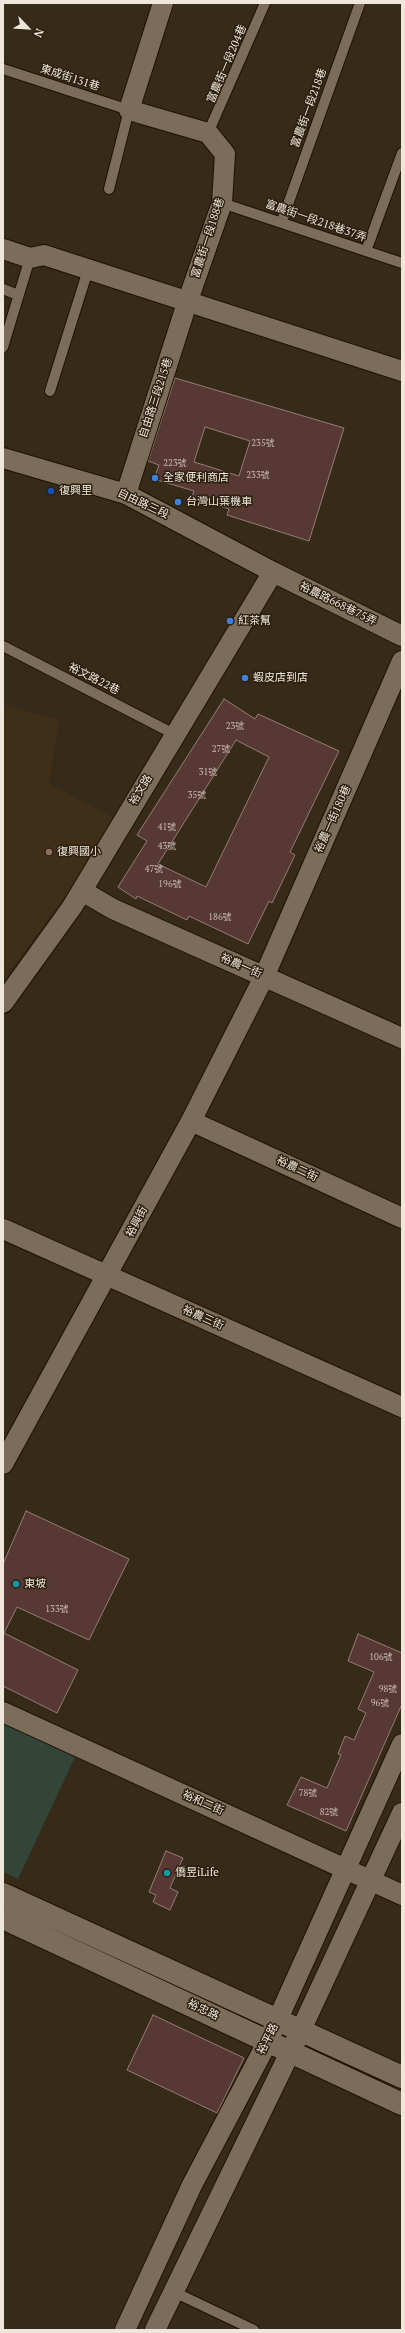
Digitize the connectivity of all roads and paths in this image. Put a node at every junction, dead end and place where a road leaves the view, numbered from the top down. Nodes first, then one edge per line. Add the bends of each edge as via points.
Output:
1 (163, 3) edge
2 (265, 3) edge
3 (360, 3) edge
4 (3, 69) edge
5 (129, 110) junction
6 (208, 133) junction
7 (402, 153) edge
8 (109, 189) dead end
9 (222, 203) junction
10 (282, 221) junction
11 (3, 249) edge
12 (366, 251) junction
13 (30, 258) junction
14 (402, 263) edge
15 (88, 270) junction
16 (3, 289) edge
17 (18, 295) junction
18 (187, 303) junction
19 (3, 347) edge
20 (402, 371) edge
21 (50, 391) dead end
22 (3, 458) edge
23 (126, 494) junction
24 (273, 572) junction
25 (402, 636) edge
26 (3, 646) edge
27 (402, 661) edge
28 (174, 734) junction
29 (82, 890) junction
30 (264, 976) junction
31 (3, 1002) edge
32 (402, 1038) edge
33 (191, 1121) junction
34 (402, 1218) edge
35 (3, 1229) edge
36 (108, 1277) junction
37 (402, 1407) edge
38 (3, 1464) edge
39 (3, 1712) edge
40 (402, 1744) edge
41 (402, 1813) edge
42 (346, 1869) junction
43 (370, 1880) junction
44 (3, 1894) edge
45 (402, 1895) edge
46 (3, 1918) edge
47 (277, 2019) junction
48 (301, 2030) junction
49 (268, 2041) junction
50 (290, 2052) junction
51 (402, 2077) edge
52 (402, 2104) edge
53 (174, 2292) junction
54 (125, 2330) edge
55 (155, 2330) edge
56 (254, 2330) edge

1 - 5 street
2 - 6 lane, 富農街一段204巷
3 - 10 lane, 富農街一段218巷
4 - 5 lane, 東成街131巷
5 - 6 street
5 - 8 lane
6 - 9 street, 富農街一段188巷 via 225,154
7 - 12 lane
9 - 10 lane, 富農街一段218巷37弄
9 - 18 street, 富農街一段188巷
10 - 12 lane, 富農街一段218巷37弄
11 - 13 street
12 - 14 lane, 富農街一段218巷37弄
13 - 15 street via 44,255
13 - 17 lane
15 - 18 street
15 - 21 lane
16 - 17 lane
17 - 19 lane
18 - 20 street
18 - 23 street, 自由路三段215巷
22 - 23 street, 自由路三段
23 - 24 street, 自由路三段
24 - 25 street, 裕農路668巷75弄
24 - 28 street, 裕文路
26 - 28 lane, 裕文路22巷
27 - 30 street, 裕農一街180巷
28 - 29 street, 裕文路
29 - 30 street, 裕農一街 via 112,909
29 - 31 street, 裕文路
30 - 32 street, 裕農一街
30 - 33 street, 裕興街
33 - 34 street, 裕農二街
33 - 36 street, 裕興街
35 - 36 street, 裕農三街
36 - 37 street, 裕農三街
36 - 38 street, 裕興街
39 - 42 street, 裕和二街
40 - 42 street, 裕平路
41 - 43 street
42 - 43 street, 裕和二街
42 - 47 street, 裕平路
43 - 45 street, 裕和二街
43 - 48 street
44 - 47 street, 裕忠路
46 - 49 street, 裕忠路
47 - 48 street, 裕忠路
47 - 49 street, 裕平路
48 - 50 street
48 - 51 street, 裕忠路
49 - 50 street, 裕忠路
49 - 54 street, 裕平路 via 192,2185
50 - 52 street, 裕忠路
50 - 53 street
53 - 55 street
53 - 56 lane

